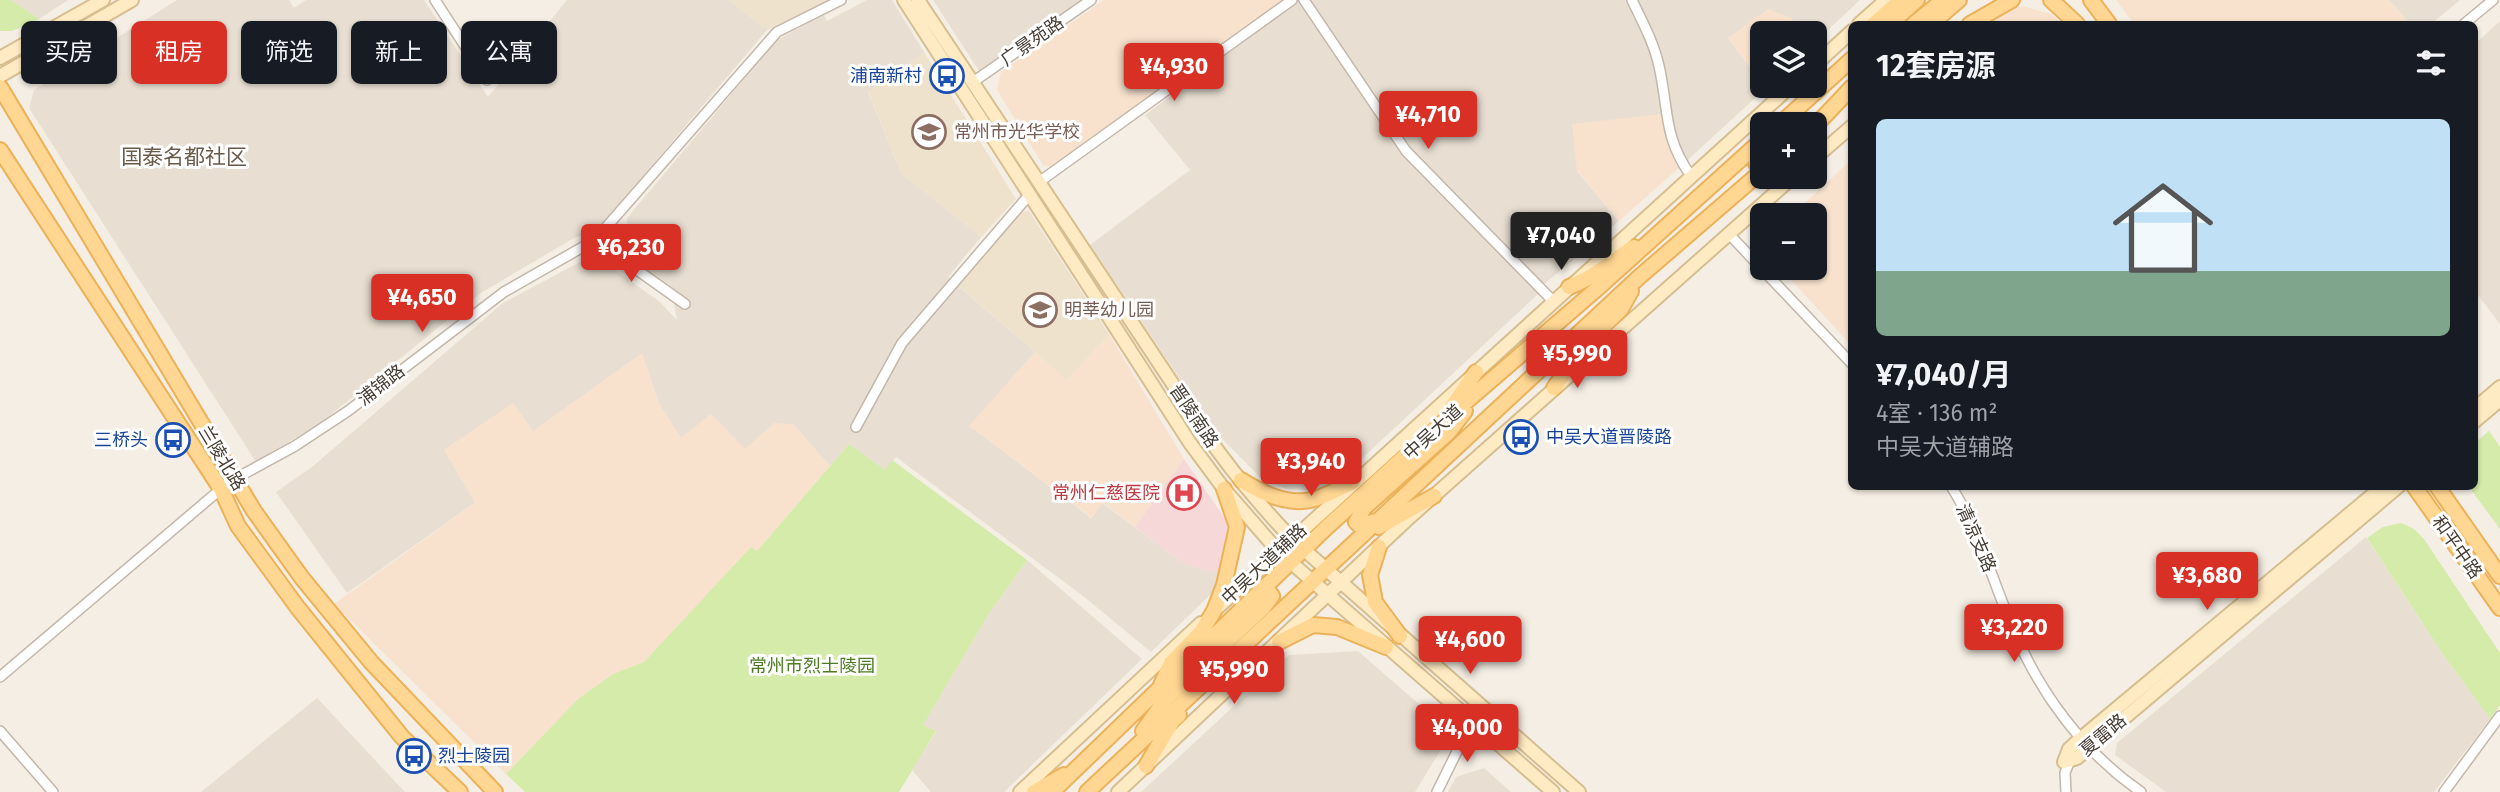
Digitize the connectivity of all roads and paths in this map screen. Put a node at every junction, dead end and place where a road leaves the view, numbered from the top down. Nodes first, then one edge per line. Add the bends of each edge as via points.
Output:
1 (103, 0) edge
2 (132, 0) edge
3 (435, 0) edge
4 (841, 0) edge
5 (904, 0) edge
6 (918, 0) edge
7 (1091, 0) edge
8 (1292, 0) edge
9 (1304, 0) edge
10 (1632, 0) edge
11 (1886, 0) edge
12 (1901, 0) edge
13 (1917, 0) edge
14 (1943, 0) edge
15 (1959, 0) edge
16 (1996, 0) edge
17 (2012, 0) edge
18 (2051, 0) edge
19 (2064, 0) edge
20 (2493, 0) edge
21 (2092, 1) edge
22 (1862, 21) edge
23 (1877, 21) edge
24 (1893, 21) edge
25 (1918, 21) edge
26 (1934, 21) edge
27 (1972, 21) edge
28 (1974, 21) edge
29 (2076, 21) edge
30 (2077, 21) edge
31 (2107, 21) edge
32 (2468, 21) edge
33 (1848, 36) edge
34 (461, 40) edge
35 (1827, 54) edge
36 (0, 58) edge
37 (1845, 67) edge
38 (0, 76) edge
39 (973, 82) junction
40 (0, 87) edge
41 (1848, 90) edge
42 (1778, 98) edge
43 (1848, 98) edge
44 (1794, 112) edge
45 (1804, 112) edge
46 (1827, 112) edge
47 (1827, 115) edge
48 (1848, 129) edge
49 (1827, 148) edge
50 (0, 150) edge
51 (1750, 151) edge
52 (1691, 176) junction
53 (1750, 180) edge
54 (1039, 182) junction
55 (1779, 189) edge
56 (1030, 194) junction
57 (1701, 195) junction
58 (1662, 230) junction
59 (1728, 233) junction
60 (595, 240) junction
61 (1638, 278) junction
62 (1569, 287) junction
63 (1553, 301) junction
64 (685, 304) dead end
65 (1606, 309) junction
66 (1848, 360) edge
67 (1476, 372) junction
68 (1486, 386) junction
69 (2500, 387) edge
70 (1554, 388) junction
71 (2500, 400) edge
72 (2478, 406) edge
73 (2478, 419) edge
74 (1438, 426) junction
75 (856, 427) dead end
76 (234, 478) junction
77 (1241, 480) junction
78 (1353, 482) junction
79 (221, 489) junction
80 (1224, 489) junction
81 (1953, 490) edge
82 (2378, 490) edge
83 (2394, 490) edge
84 (2417, 490) edge
85 (2440, 490) edge
86 (1434, 496) junction
87 (1380, 519) junction
88 (1292, 539) junction
89 (1357, 540) junction
90 (1379, 547) junction
91 (1304, 550) junction
92 (1278, 551) junction
93 (1291, 563) junction
94 (1325, 569) junction
95 (2500, 576) edge
96 (1312, 582) junction
97 (1341, 583) junction
98 (1259, 595) junction
99 (1327, 596) junction
100 (2500, 608) edge
101 (1214, 611) junction
102 (1400, 636) junction
103 (1279, 642) junction
104 (1386, 647) junction
105 (1220, 667) junction
106 (0, 677) edge
107 (1159, 691) junction
108 (2500, 716) edge
109 (1471, 723) junction
110 (0, 731) edge
111 (2085, 744) junction
112 (1121, 760) junction
113 (2070, 760) joint
114 (1146, 766) junction
115 (1077, 768) junction
116 (457, 790) edge
117 (52, 792) edge
118 (495, 792) edge
119 (1020, 792) edge
120 (1034, 792) edge
121 (1052, 792) edge
122 (1087, 792) edge
123 (1118, 792) edge
124 (1437, 792) edge
125 (1553, 792) edge
126 (1579, 792) edge
127 (2066, 792) edge
128 (2141, 792) edge
129 (2444, 792) edge

1 - 36 main road
2 - 38 main road
3 - 34 street
4 - 60 street, 浦锦路 via 777,32
5 - 56 main road, 晋陵南路
6 - 39 main road, 晋陵南路
7 - 39 street, 广景苑路
8 - 54 street
9 - 63 street via 1406,151
10 - 52 street via 1659,66 1671,139
11 - 22 main road
12 - 23 main road
13 - 24 main road
14 - 25 main road
15 - 26 main road
16 - 27 main road
17 - 28 main road
18 - 29 main road
19 - 30 main road
20 - 32 street
21 - 31 main road
33 - 35 main road
37 - 44 main road
37 - 45 main road
39 - 54 main road, 晋陵南路
40 - 76 main road, 兰陵北路
41 - 46 main road
42 - 52 main road, 中吴大道辅路
43 - 47 main road
48 - 49 main road
50 - 79 main road, 兰陵北路
51 - 57 main road, 中吴大道
52 - 62 main road, 中吴大道辅路
53 - 61 main road, 中吴大道
54 - 77 main road, 晋陵南路
55 - 59 main road
56 - 75 street via 902,343
56 - 80 main road, 晋陵南路
57 - 58 main road, 中吴大道
57 - 65 main road via 1713,192 1716,196 1639,267
58 - 62 main road via 1588,280
58 - 68 main road, 中吴大道
59 - 66 street
59 - 70 main road
60 - 64 street
60 - 76 street, 浦锦路 via 504,292 295,446
61 - 65 main road, 中吴大道
61 - 70 main road via 1621,309 1580,350
62 - 63 main road, 中吴大道辅路
63 - 67 main road, 中吴大道辅路
65 - 87 main road, 中吴大道
67 - 74 main road
67 - 78 main road, 中吴大道辅路
68 - 74 main road, 中吴大道
68 - 87 main road via 1449,432 1364,508 1356,522 1360,526
69 - 72 main road
70 - 86 main road
71 - 73 main road
74 - 91 main road, 中吴大道
76 - 79 street, 浦锦路
76 - 118 main road, 兰陵北路 via 302,579 370,662
77 - 78 main road via 1264,494 1292,500 1311,500
77 - 88 main road, 晋陵南路
78 - 88 main road, 中吴大道辅路
79 - 106 street, 浦锦路
79 - 116 main road, 兰陵北路 via 238,526 298,608 402,737
80 - 92 main road, 晋陵南路
80 - 101 main road via 1237,527
81 - 111 street, 清凉支路 via 2030,663
82 - 111 main road, 夏雷路
83 - 111 main road, 夏雷路
84 - 100 main road, 和平中路
85 - 95 main road, 和平中路
86 - 89 main road
86 - 90 main road
87 - 89 main road, 中吴大道
88 - 91 main road, 晋陵南路
88 - 92 main road, 中吴大道辅路
89 - 94 main road, 中吴大道
90 - 97 main road
90 - 102 main road via 1370,575 1375,602
91 - 93 main road, 中吴大道
91 - 94 main road, 晋陵南路
92 - 93 main road, 晋陵南路
92 - 101 main road, 中吴大道辅路
93 - 96 main road, 晋陵南路
93 - 98 main road, 中吴大道
94 - 96 main road, 中吴大道
94 - 97 main road, 晋陵南路
96 - 99 main road, 晋陵南路
96 - 105 main road, 中吴大道
97 - 99 main road
97 - 102 main road, 晋陵南路
98 - 107 main road, 中吴大道
98 - 112 main road via 1269,592 1272,596 1165,700
99 - 103 main road
99 - 104 main road, 晋陵南路
101 - 107 main road via 1171,663
101 - 119 main road, 中吴大道辅路
102 - 126 main road, 晋陵南路
103 - 104 main road via 1313,625 1337,627
103 - 114 main road
104 - 109 main road, 晋陵南路
105 - 112 main road, 中吴大道
105 - 114 main road via 1213,683 1173,720
107 - 115 main road, 中吴大道
108 - 129 street
109 - 124 street
109 - 125 main road, 晋陵南路
110 - 117 street
111 - 113 main road, 夏雷路 via 2069,750 2064,762
111 - 128 street, 清凉支路
112 - 122 main road, 中吴大道
113 - 127 street
114 - 123 main road
115 - 120 main road
115 - 121 main road, 中吴大道

